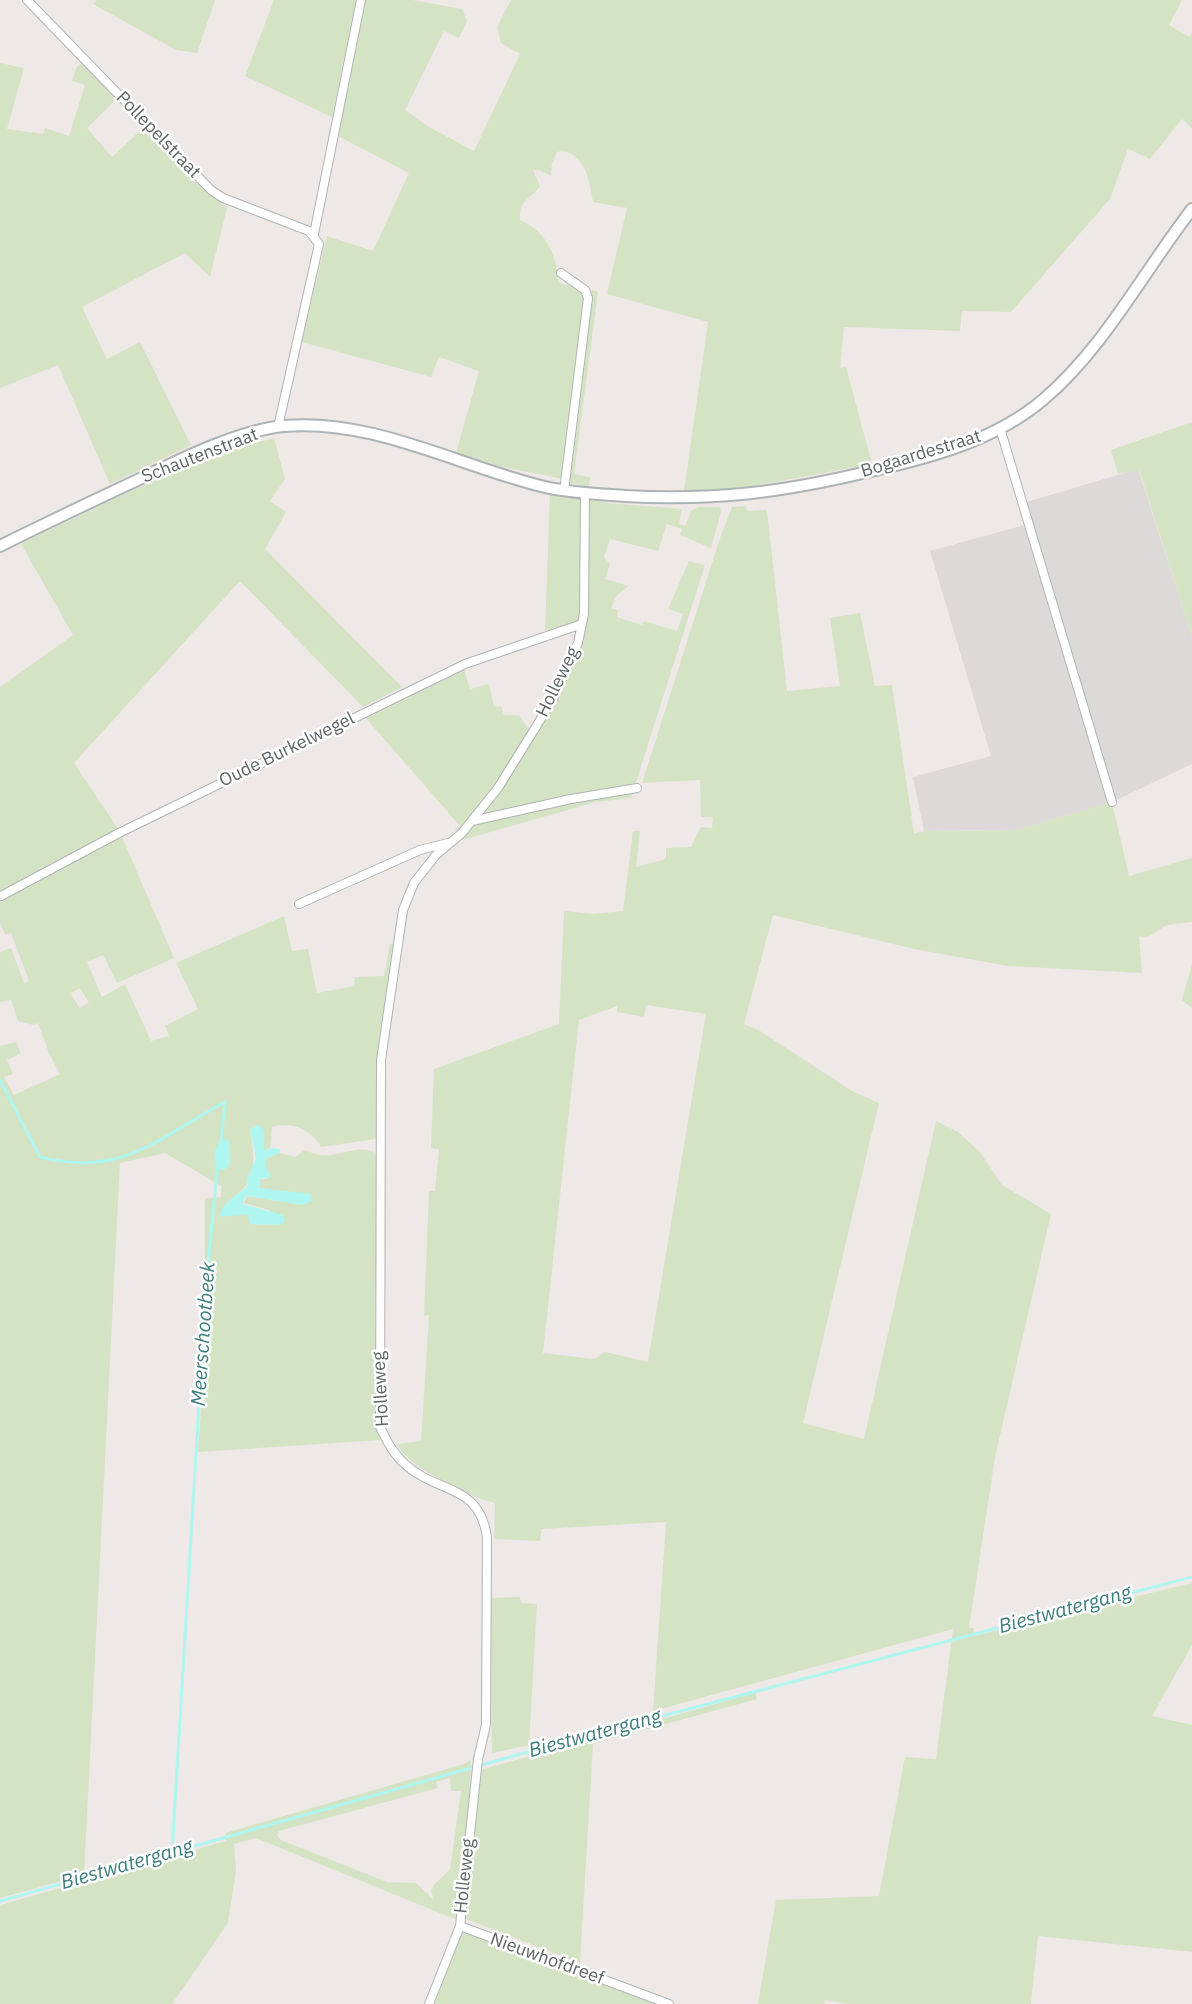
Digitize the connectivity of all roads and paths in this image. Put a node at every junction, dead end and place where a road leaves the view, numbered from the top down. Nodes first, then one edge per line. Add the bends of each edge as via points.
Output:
1 (27, 0) edge
2 (361, 0) edge
3 (1192, 209) edge
4 (314, 234) junction
5 (561, 273) dead end
6 (278, 427) junction
7 (1000, 428) junction
8 (564, 491) junction
9 (585, 494) junction
10 (0, 546) edge
11 (582, 624) junction
12 (637, 788) dead end
13 (1112, 802) dead end
14 (472, 820) junction
15 (452, 842) junction
16 (1, 896) edge
17 (299, 904) dead end
18 (460, 1926) junction
19 (429, 2004) edge
20 (669, 2004) edge

1 - 4 street, Pollepelstraat via 212,190
2 - 4 street
3 - 7 street, Bogaardestraat via 1082,362 1034,407
4 - 6 street via 319,244
5 - 8 street via 585,290 588,298
6 - 8 street, Schautenstraat via 350,429
6 - 10 street, Schautenstraat via 183,458
7 - 9 street, Bogaardestraat via 969,443 906,462 800,488 729,497
7 - 13 street
8 - 9 street, Schautenstraat
9 - 11 street, Holleweg
11 - 14 street, Holleweg via 578,643 552,701 498,788
11 - 16 street, Oude Burkelwegel via 435,678 119,833
12 - 14 street
14 - 15 street, Holleweg
15 - 17 street via 420,850
15 - 18 street, Holleweg via 414,883 403,910 381,1060 379,1394 380,1427 389,1447 407,1466 472,1502 484,1518 487,1537 486,1725 478,1759
18 - 19 street, Holleweg
18 - 20 street, Nieuwhofdreef

